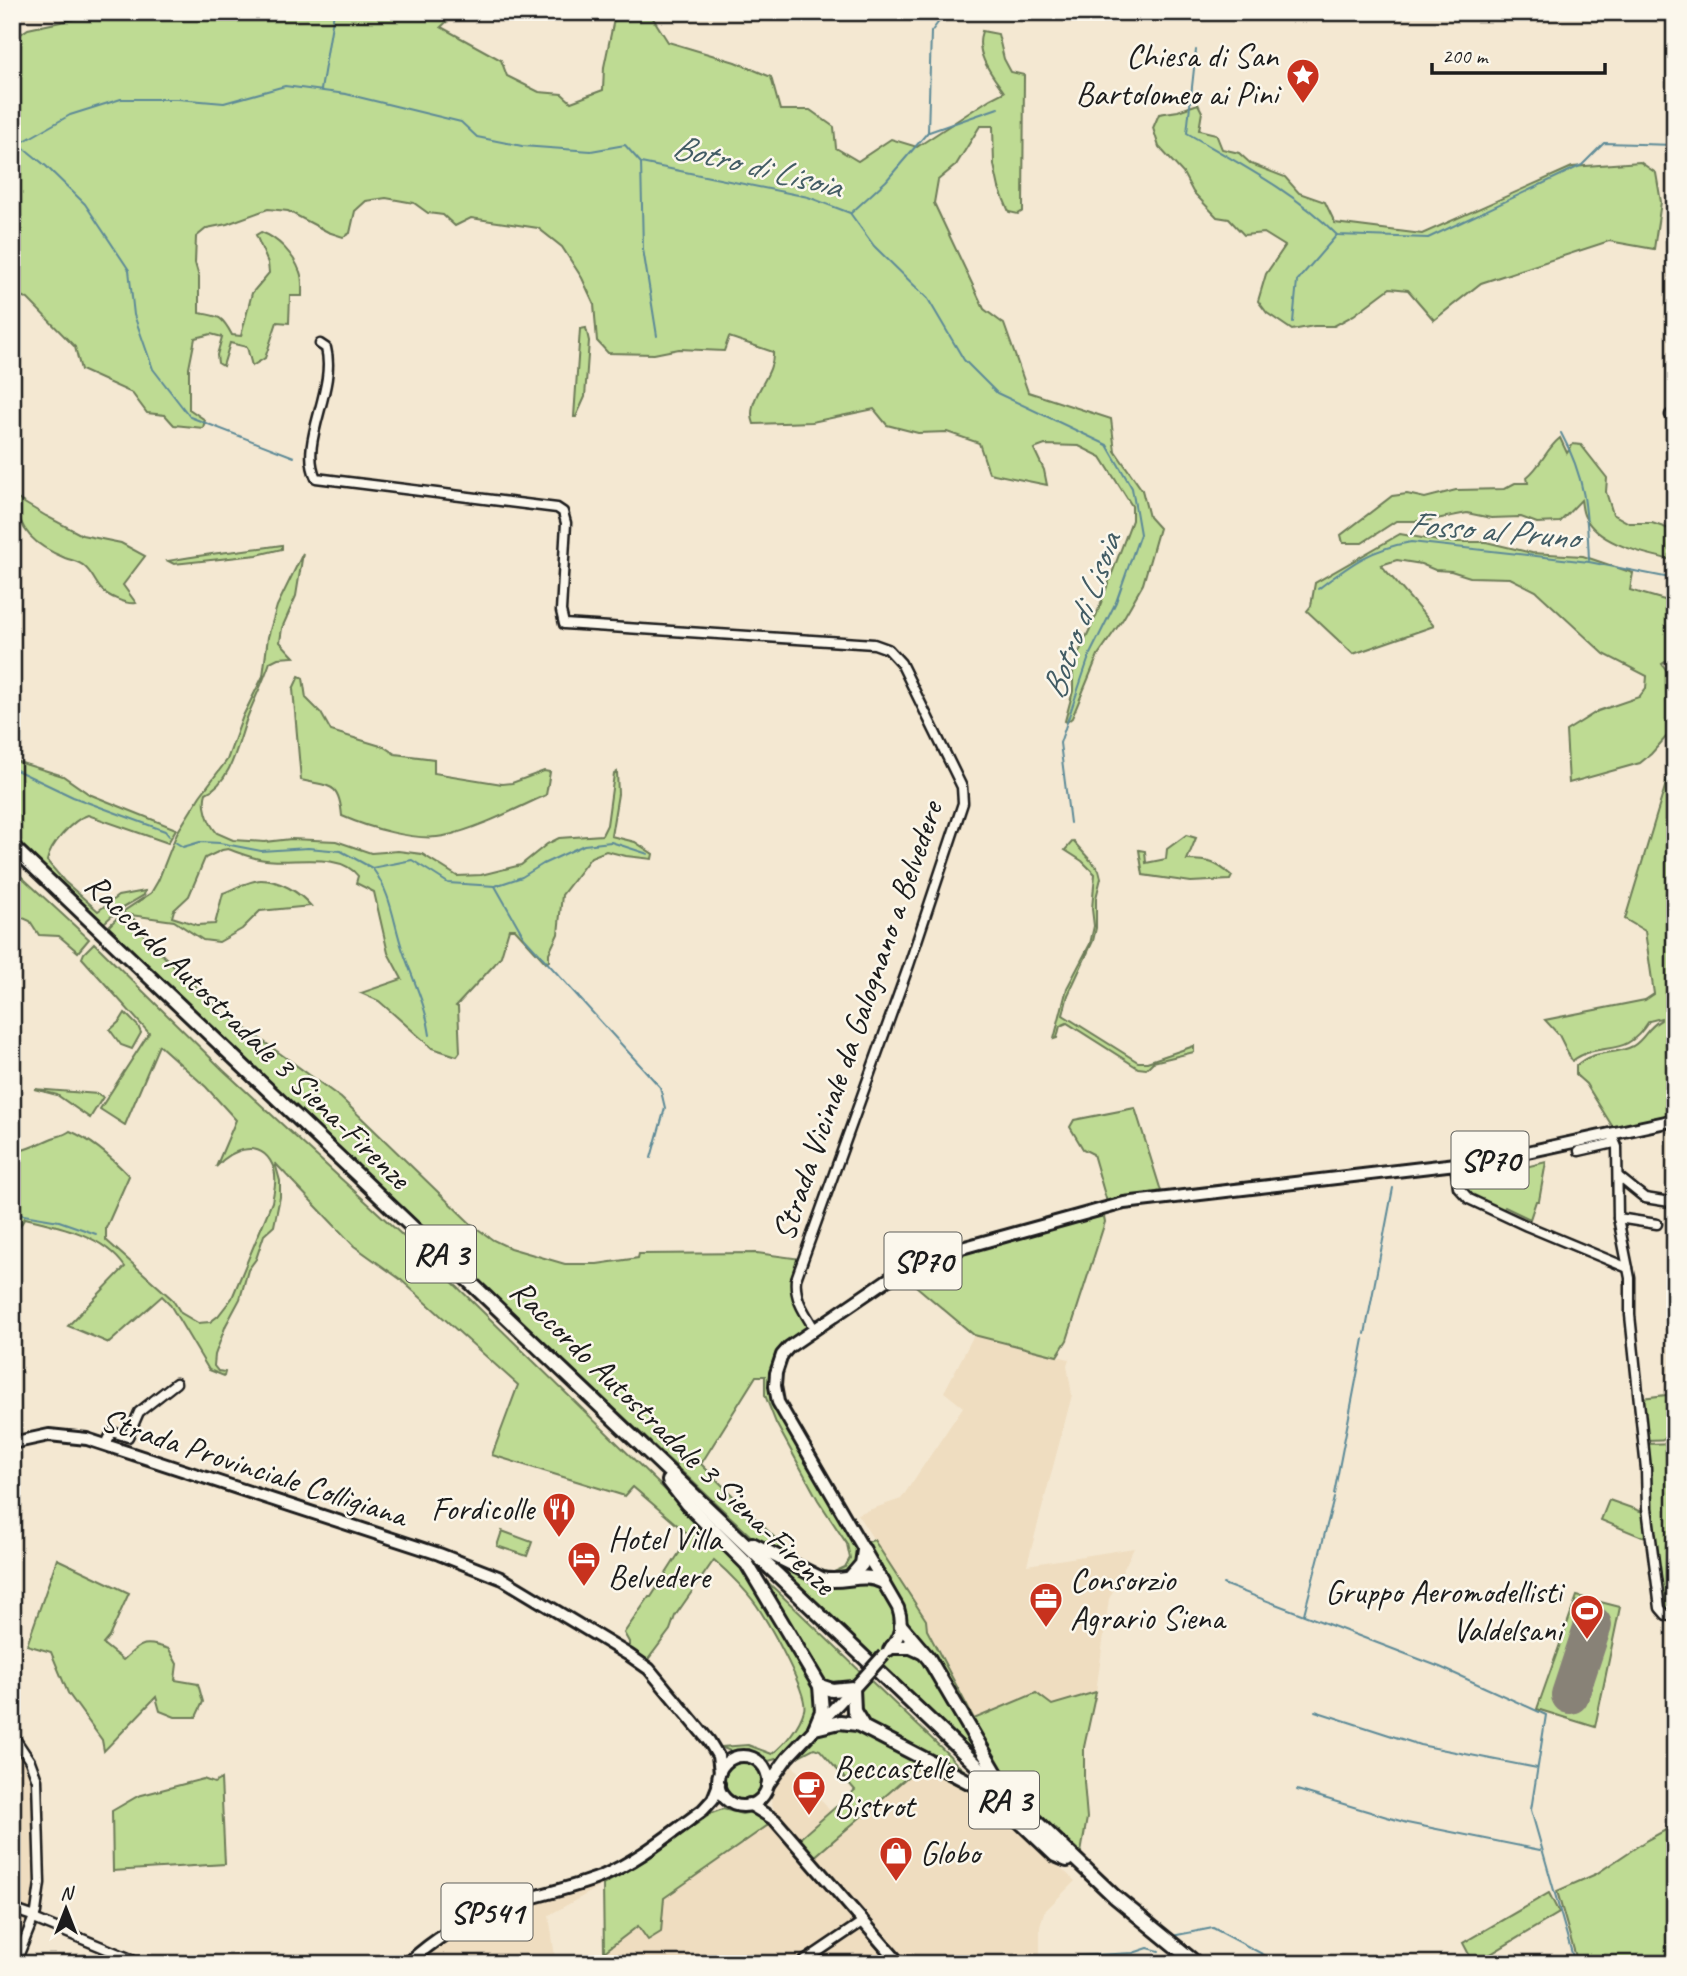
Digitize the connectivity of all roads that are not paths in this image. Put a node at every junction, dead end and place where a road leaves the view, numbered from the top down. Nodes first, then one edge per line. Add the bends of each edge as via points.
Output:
1 (320, 344) dead end
2 (12, 846) edge
3 (12, 855) edge
4 (1675, 1119) edge
5 (1612, 1138) junction
6 (1579, 1151) dead end
7 (1455, 1164) junction
8 (1619, 1177) junction
9 (1675, 1205) edge
10 (1618, 1218) junction
11 (1657, 1224) dead end
12 (1628, 1268) junction
13 (814, 1328) junction
14 (176, 1383) dead end
15 (12, 1443) edge
16 (106, 1444) junction
17 (672, 1479) junction
18 (864, 1550) junction
19 (850, 1578) junction
20 (883, 1582) junction
21 (1675, 1615) edge
22 (901, 1626) junction
23 (888, 1651) junction
24 (925, 1654) junction
25 (871, 1669) junction
26 (820, 1686) junction
27 (854, 1687) junction
28 (863, 1726) junction
29 (815, 1728) junction
30 (12, 1734) edge
31 (709, 1741) junction
32 (736, 1757) junction
33 (787, 1758) junction
34 (762, 1765) junction
35 (720, 1772) junction
36 (719, 1784) junction
37 (766, 1789) junction
38 (731, 1802) junction
39 (750, 1804) junction
40 (703, 1810) junction
41 (775, 1820) junction
42 (1067, 1860) junction
43 (1083, 1866) junction
44 (12, 1909) edge
45 (34, 1918) junction
46 (1138, 1921) junction
47 (866, 1926) junction
48 (130, 1961) edge
49 (15, 1964) edge
50 (407, 1964) edge
51 (800, 1964) edge
52 (900, 1964) edge
53 (1186, 1964) edge
54 (1197, 1964) edge

1 - 13 street, Strada Vicinale da Galognano a Belvedere via 326,348 329,374 313,442 316,478 563,512 564,624 874,644 901,663 962,787 963,803 796,1279 798,1300
2 - 17 highway, Raccordo Autostradale 3 Siena-Firenze / RA 3
3 - 17 highway, Raccordo Autostradale 3 Siena-Firenze / RA 3
4 - 5 main road, SP70
5 - 6 street
5 - 7 main road, SP70
5 - 8 street
7 - 12 street via 1458,1187 1469,1199
7 - 13 main road, SP70 via 1108,1207 928,1259
8 - 9 street via 1646,1198
8 - 10 street
10 - 11 street
10 - 12 street
12 - 21 street via 1647,1508 1660,1608 1666,1615
13 - 18 main road, SP70 via 782,1355 775,1378 776,1395
14 - 16 street via 139,1412 128,1437 112,1432
15 - 16 main road, Strada Provinciale Colligiana via 60,1435
16 - 31 main road, Strada Provinciale Colligiana via 496,1575 644,1665
17 - 19 highway via 693,1488 760,1549 822,1579
17 - 25 highway, Raccordo Autostradale 3 Siena-Firenze / RA 3
17 - 26 highway via 687,1504 744,1560
18 - 19 highway via 862,1564
18 - 20 main road, SP70
19 - 20 highway via 865,1576
20 - 22 main road, SP70 via 898,1608
22 - 23 main road
22 - 24 highway
23 - 24 highway via 911,1647
23 - 27 main road, bridge
24 - 43 highway via 1000,1779
25 - 42 highway, Raccordo Autostradale 3 Siena-Firenze / RA 3
25 - 43 highway, Raccordo Autostradale 3 Siena-Firenze / RA 3
26 - 27 highway via 832,1690
26 - 29 highway via 822,1710
27 - 28 highway via 854,1712
27 - 29 main road
28 - 29 highway via 843,1722
28 - 42 highway via 988,1792 1055,1855
29 - 33 main road
30 - 45 street via 37,1780 40,1889
31 - 32 main road, Strada Provinciale Colligiana
31 - 35 main road, Strada Provinciale Colligiana
32 - 34 main road via 753,1758
32 - 35 main road
33 - 34 main road
33 - 37 main road
34 - 37 main road via 767,1773
35 - 36 main road
36 - 38 main road
36 - 40 main road, SP541
37 - 39 main road
37 - 41 main road
38 - 39 main road
38 - 40 main road, SP541
39 - 41 main road
40 - 50 main road, SP541 via 612,1871 486,1912 445,1934
41 - 47 main road
42 - 46 highway, Raccordo Autostradale 3 Siena-Firenze / RA 3
43 - 46 highway, Raccordo Autostradale 3 Siena-Firenze / RA 3
44 - 45 street
45 - 48 street
45 - 49 street
46 - 53 highway, Raccordo Autostradale 3 Siena-Firenze / RA 3
46 - 54 highway, Raccordo Autostradale 3 Siena-Firenze / RA 3
47 - 51 street via 848,1931
47 - 52 main road

